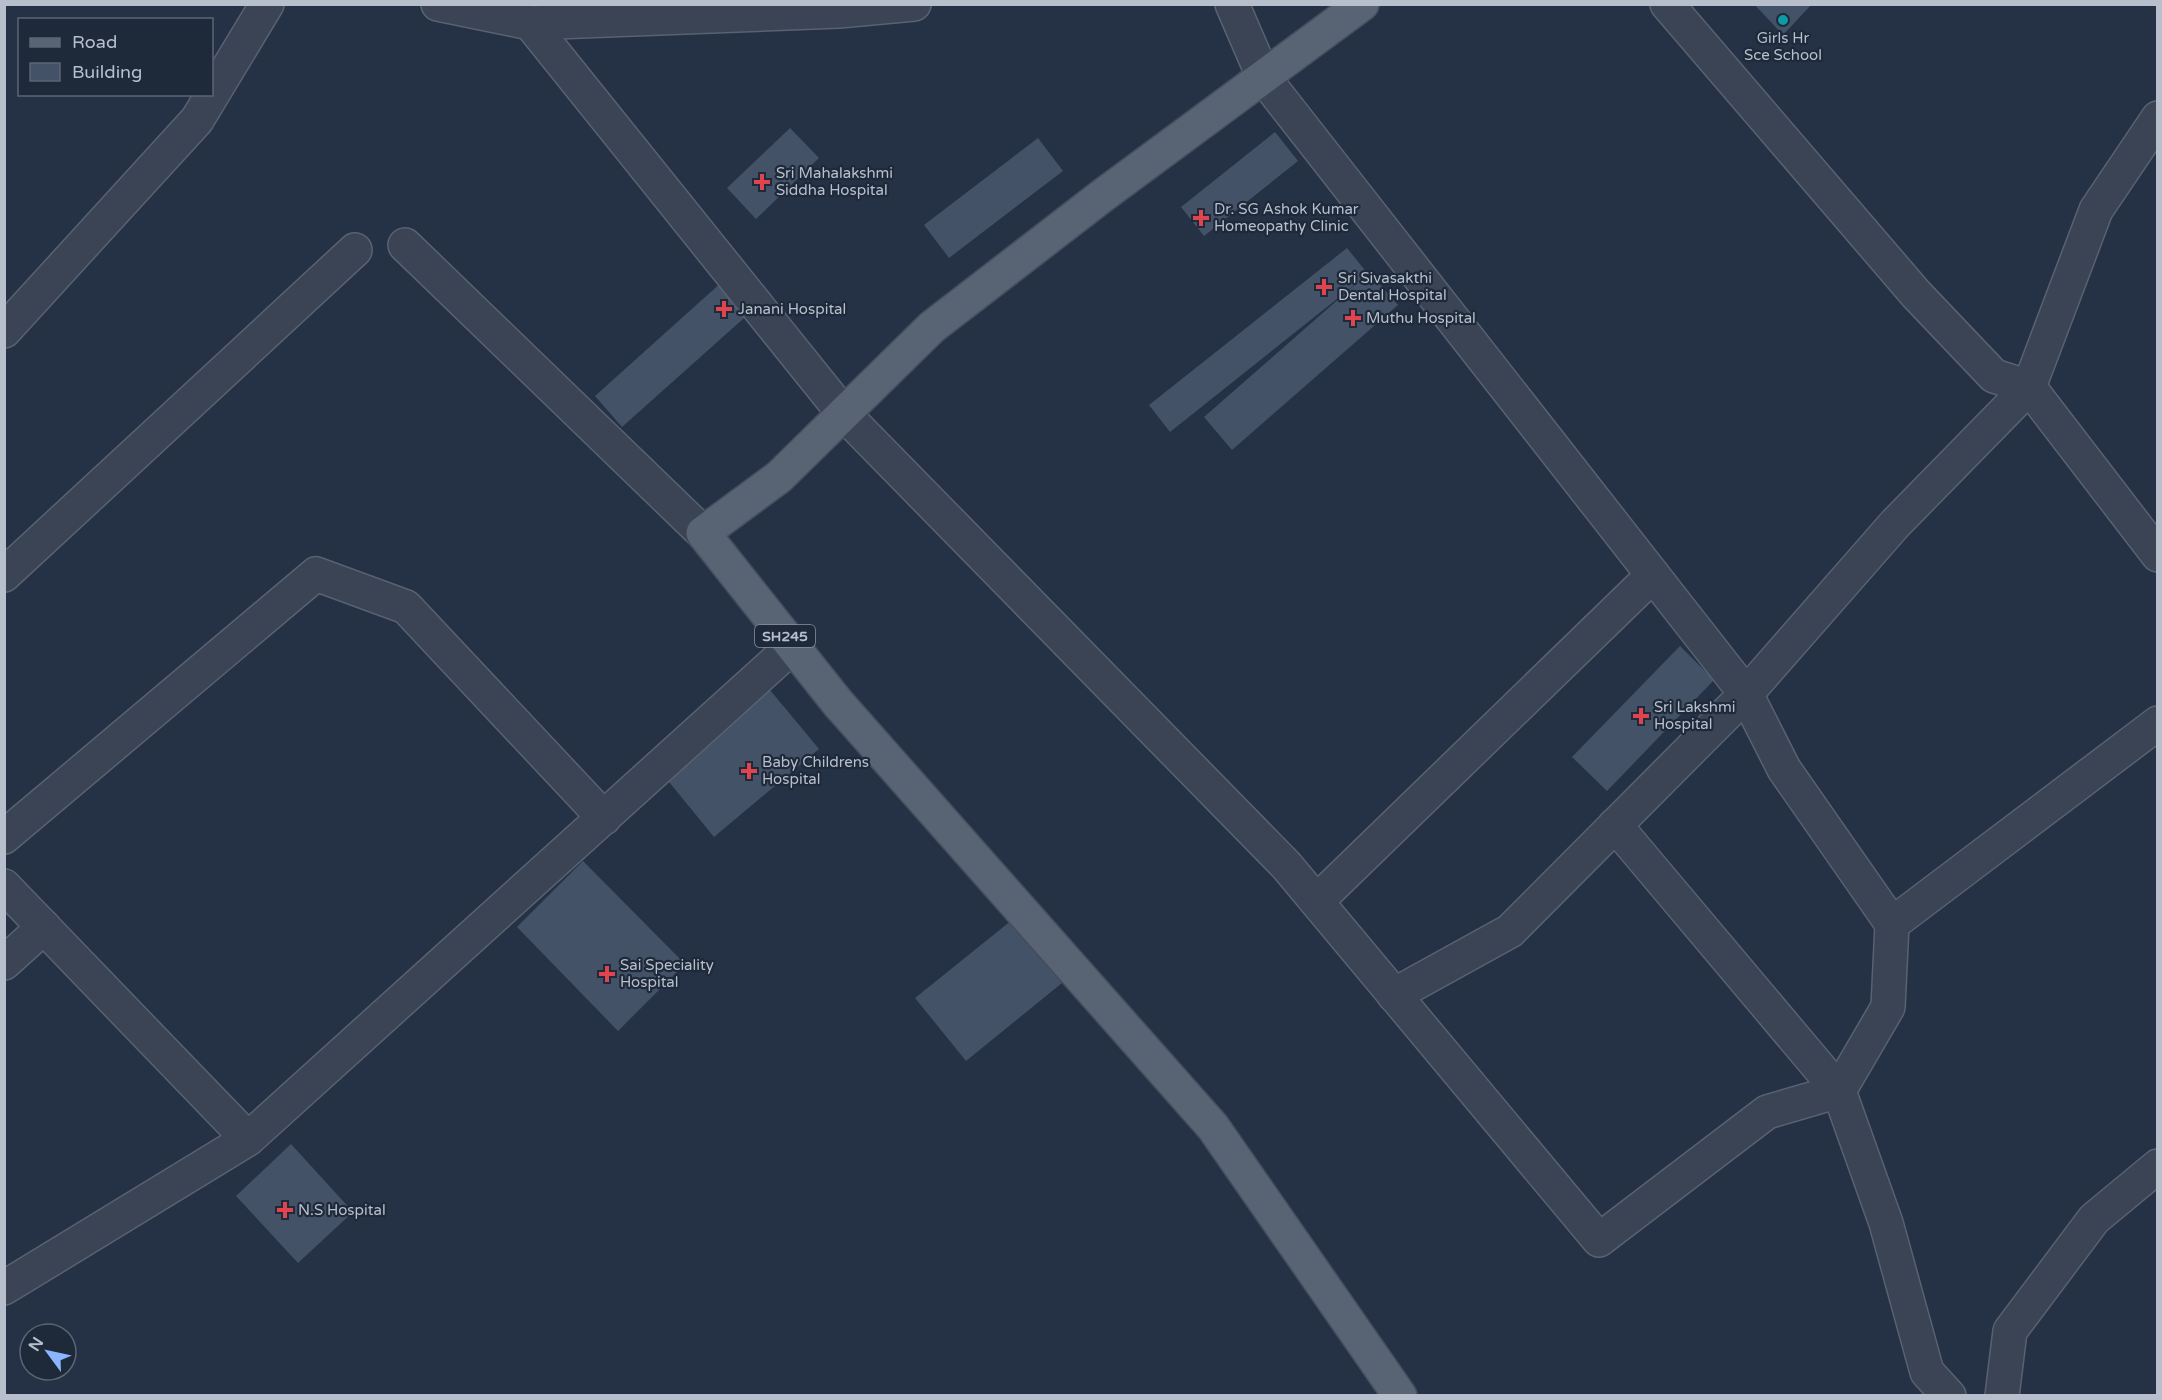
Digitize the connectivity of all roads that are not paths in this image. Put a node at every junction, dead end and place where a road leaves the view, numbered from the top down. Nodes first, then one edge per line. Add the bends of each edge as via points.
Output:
1 (267, 4) edge
2 (438, 4) edge
3 (914, 4) edge
4 (1232, 4) edge
5 (1362, 4) edge
6 (1667, 4) edge
7 (530, 23) junction
8 (1264, 78) junction
9 (213, 93) edge
10 (211, 96) edge
11 (2157, 118) edge
12 (405, 245) dead end
13 (355, 250) dead end
14 (4, 331) edge
15 (2029, 387) junction
16 (844, 414) junction
17 (703, 533) junction
18 (2157, 555) edge
19 (4, 575) edge
20 (1653, 575) junction
21 (793, 646) junction
22 (1746, 694) junction
23 (2157, 723) edge
24 (604, 818) junction
25 (1615, 825) junction
26 (4, 837) edge
27 (4, 886) edge
28 (1317, 901) junction
29 (1892, 924) junction
30 (44, 927) junction
31 (4, 963) edge
32 (1394, 995) junction
33 (1839, 1091) junction
34 (248, 1139) junction
35 (2157, 1166) edge
36 (4, 1288) edge
37 (2004, 1382) edge
38 (1400, 1395) edge
39 (1949, 1395) edge
40 (2025, 1395) edge

1 - 9 street
2 - 7 street
3 - 7 street via 839,11
4 - 8 street
5 - 8 main road
6 - 15 street via 1931,310 1994,376
7 - 16 street
8 - 16 main road via 932,327
8 - 20 street
10 - 14 street via 197,120
11 - 15 street via 2096,210
12 - 17 street
13 - 19 street
15 - 18 street
15 - 22 street via 1895,524
16 - 17 main road via 778,477
16 - 28 street
17 - 21 main road, SH245
20 - 22 street
20 - 28 street
21 - 24 street
21 - 38 main road, SH245 via 837,702 1213,1127
22 - 25 street
22 - 29 street via 1784,769
23 - 29 street
24 - 26 street via 406,608 316,574
24 - 34 street
25 - 32 street via 1510,931
25 - 33 street
27 - 30 street
28 - 32 street
29 - 33 street via 1888,1006
30 - 31 street
30 - 34 street
32 - 33 street via 1599,1240 1767,1112
33 - 39 street via 1886,1223 1927,1372
34 - 36 street
35 - 37 street via 2094,1219 2010,1331
37 - 40 street

